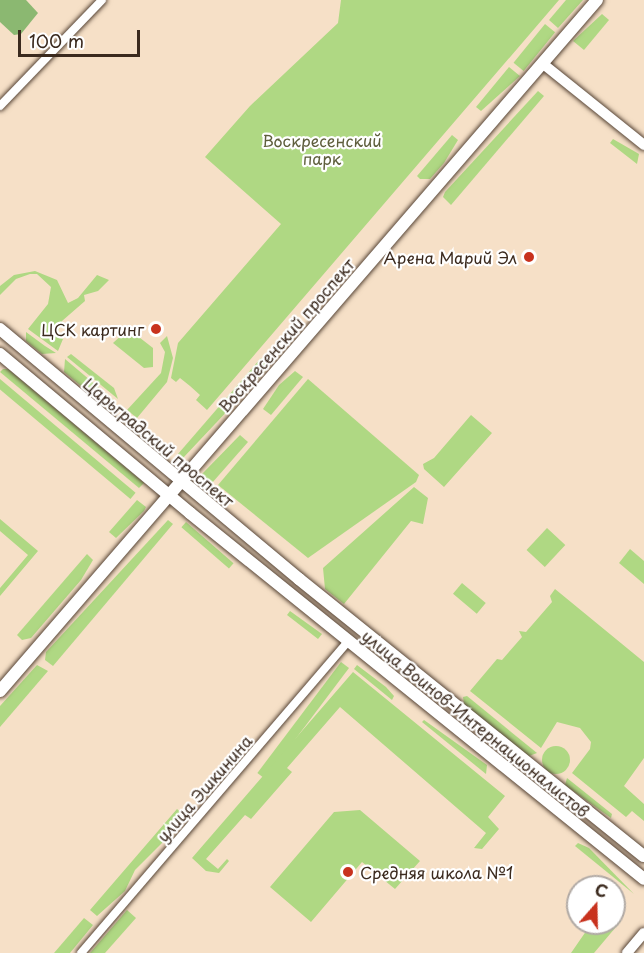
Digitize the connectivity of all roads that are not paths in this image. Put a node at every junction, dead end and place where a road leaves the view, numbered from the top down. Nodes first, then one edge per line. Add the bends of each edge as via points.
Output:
1 (102, 0) edge
2 (597, 0) edge
3 (543, 63) junction
4 (0, 106) edge
5 (644, 145) edge
6 (0, 329) edge
7 (0, 354) edge
8 (181, 482) junction
9 (169, 496) junction
10 (299, 579) joint
11 (288, 592) joint
12 (348, 641) junction
13 (0, 691) edge
14 (644, 856) edge
15 (644, 879) edge
16 (644, 933) edge
17 (81, 953) edge
18 (627, 953) edge

1 - 4 street
2 - 3 main road, Воскресенский проспект
3 - 5 main road
3 - 8 main road, Воскресенский проспект
6 - 8 main road, Царьградский проспект
7 - 9 main road, Царьградский проспект
8 - 9 main road, Воскресенский проспект
8 - 10 main road, Царьградский проспект
9 - 11 main road, Царьградский проспект
9 - 13 main road, Воскресенский проспект
10 - 14 main road, улица Воинов-Интернационалистов
11 - 12 main road, улица Воинов-Интернационалистов
12 - 15 main road, улица Воинов-Интернационалистов
12 - 17 street, улица Эшкинина
16 - 18 main road

